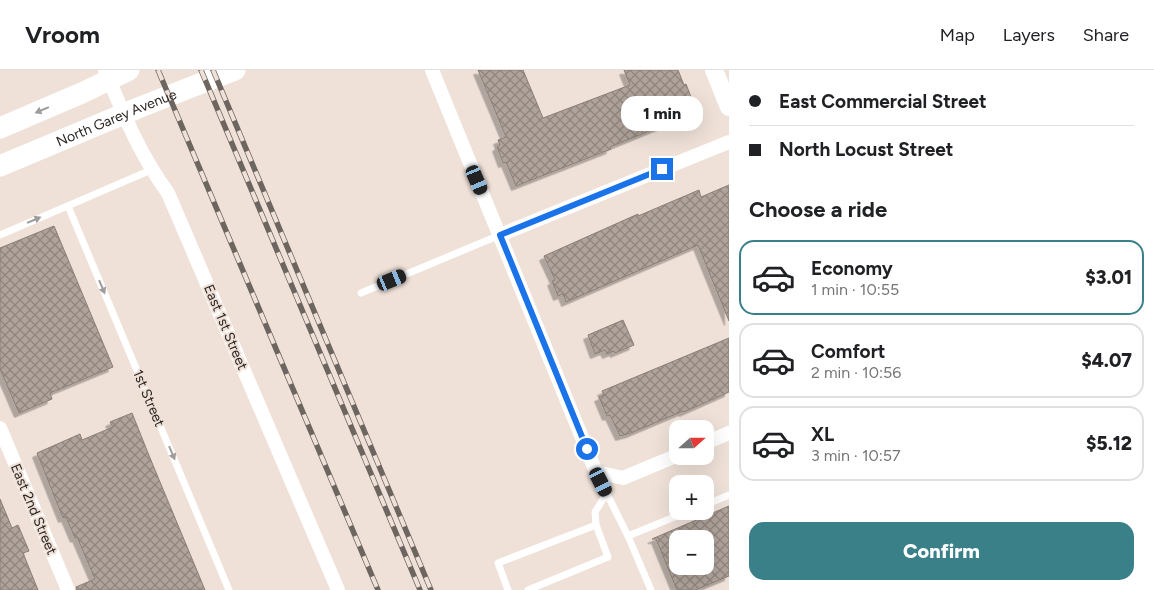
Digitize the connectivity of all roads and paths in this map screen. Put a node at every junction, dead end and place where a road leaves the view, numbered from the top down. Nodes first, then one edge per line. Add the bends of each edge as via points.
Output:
1 (105, 70) edge
2 (129, 70) edge
3 (235, 70) edge
4 (432, 70) edge
5 (714, 70) edge
6 (725, 88) edge
7 (729, 107) edge
8 (0, 128) edge
9 (729, 142) edge
10 (0, 166) edge
11 (151, 170) junction
12 (68, 206) junction
13 (0, 235) edge
14 (500, 235) junction
15 (361, 293) dead end
16 (0, 428) edge
17 (729, 433) edge
18 (714, 439) edge
19 (669, 459) edge
20 (596, 472) junction
21 (607, 493) junction
22 (729, 495) edge
23 (714, 501) edge
24 (669, 519) edge
25 (596, 525) junction
26 (628, 536) junction
27 (228, 588) edge
28 (68, 590) edge
29 (338, 590) edge
30 (508, 590) edge
31 (528, 590) edge
32 (651, 590) edge

1 - 11 street, East 1st Street
2 -> 8 main road
3 - 10 main road, North Garey Avenue
4 - 14 street
5 - 6 street
6 - 7 street
9 - 14 street
11 - 12 lane
11 - 29 street, East 1st Street via 168,193
13 -> 12 lane
12 -> 27 lane, 1st Street
14 - 15 lane
14 - 20 street
16 - 28 street, East 2nd Street
17 - 18 street
19 - 20 street via 623,478
20 - 21 lane
21 - 25 lane via 595,512
21 - 26 lane
22 - 23 lane
24 - 26 lane
25 - 30 lane via 498,563
25 - 31 lane via 608,557
26 - 32 lane

